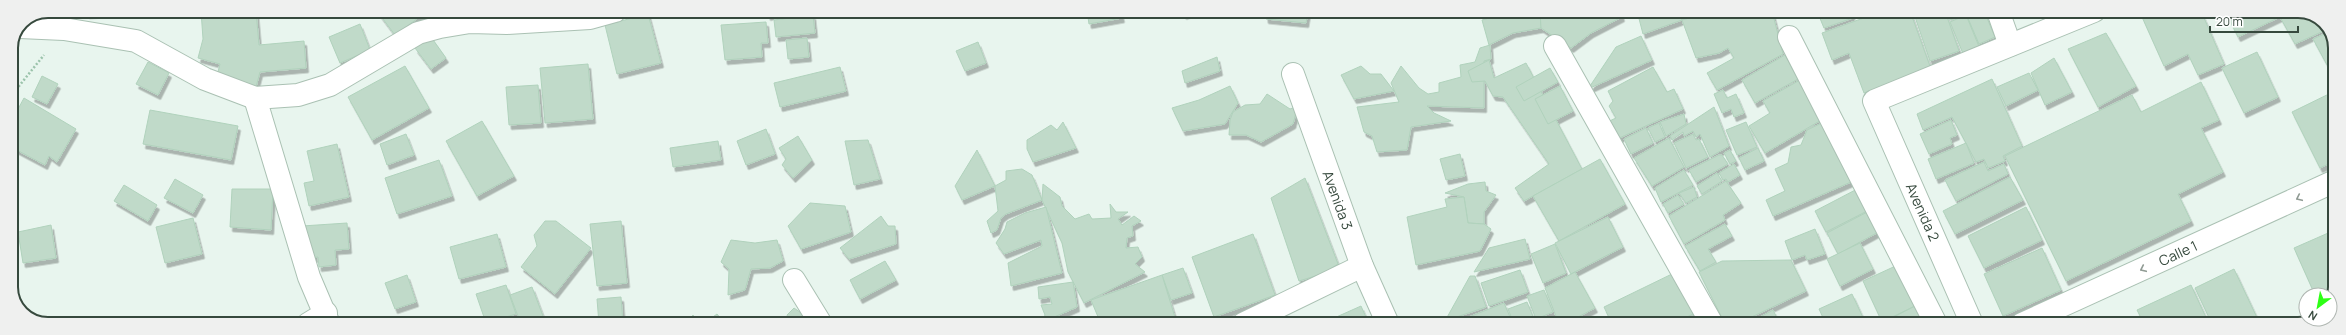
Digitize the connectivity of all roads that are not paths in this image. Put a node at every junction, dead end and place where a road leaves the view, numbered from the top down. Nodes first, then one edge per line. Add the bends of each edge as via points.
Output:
1 (590, 18) edge
2 (2000, 18) edge
3 (2077, 18) edge
4 (27, 27) edge
5 (1790, 37) dead end
6 (2010, 45) junction
7 (1554, 46) dead end
8 (1293, 74) dead end
9 (255, 98) junction
10 (2328, 184) edge
11 (1362, 266) junction
12 (794, 280) dead end
13 (320, 317) edge
14 (817, 317) edge
15 (1257, 317) edge
16 (1385, 317) edge
17 (1708, 317) edge
18 (1932, 317) edge
19 (1969, 317) edge
20 (2037, 317) edge

1 - 9 street via 508,23 470,22 440,27 418,33 330,85 298,95
2 - 6 street
3 - 6 street
4 - 9 street via 64,29 136,41 205,79
5 - 18 street
6 - 19 street, Avenida 2 via 1874,101
7 - 17 street
8 - 11 street, Avenida 3
9 - 13 street
10 -> 20 street, Calle 1
11 - 15 street
11 - 16 street, Avenida 3
12 - 14 street

